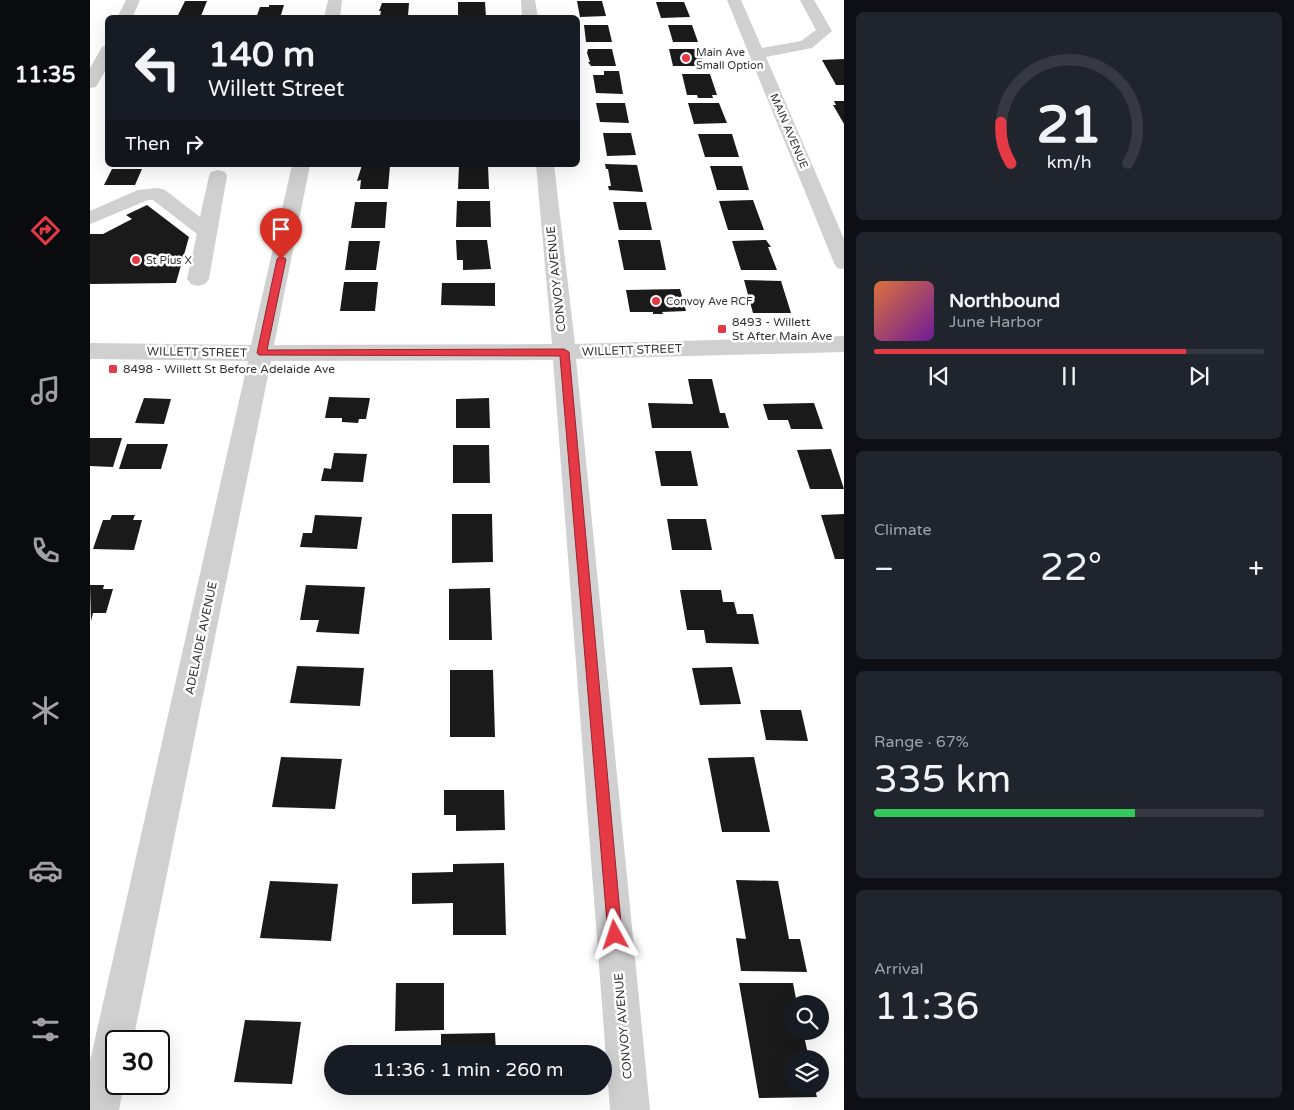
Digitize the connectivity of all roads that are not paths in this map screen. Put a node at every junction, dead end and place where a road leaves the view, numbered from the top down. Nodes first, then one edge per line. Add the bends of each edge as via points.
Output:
1 (133, 0) edge
2 (335, 0) edge
3 (528, 0) edge
4 (734, 0) edge
5 (807, 0) edge
6 (126, 15) edge
7 (332, 15) edge
8 (530, 15) edge
9 (757, 54) junction
10 (105, 56) edge
11 (90, 83) edge
12 (301, 167) edge
13 (545, 167) edge
14 (218, 176) dead end
15 (90, 218) edge
16 (207, 232) junction
17 (844, 263) edge
18 (198, 280) dead end
19 (844, 344) edge
20 (90, 351) edge
21 (564, 352) junction
22 (262, 353) junction
23 (99, 1110) edge
24 (630, 1110) edge

1 - 6 street
2 - 7 street
3 - 8 street
4 - 9 street, MAIN AVENUE
5 - 9 street via 824,31 806,46
9 - 17 street, MAIN AVENUE
10 - 11 street
12 - 22 street, ADELAIDE AVENUE
13 - 21 street, CONVOY AVENUE
14 - 16 street
15 - 16 street via 145,194 158,194
16 - 18 street
19 - 21 street, WILLETT STREET
20 - 22 street, WILLETT STREET
21 - 22 street, WILLETT STREET
21 - 24 street, CONVOY AVENUE
22 - 23 street, ADELAIDE AVENUE

